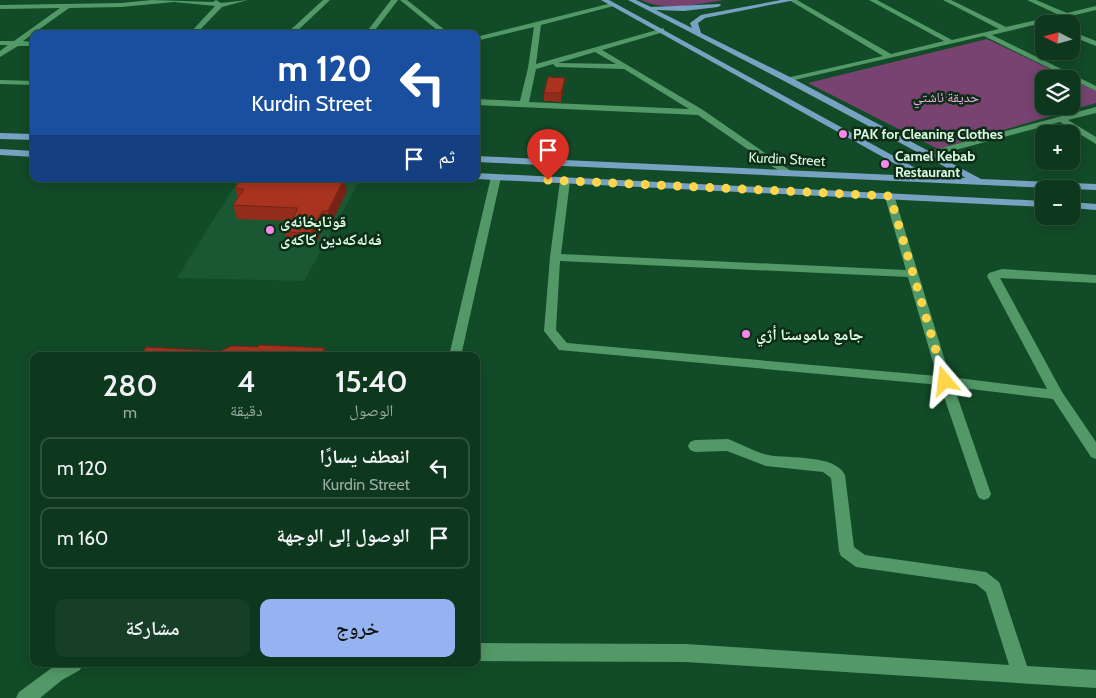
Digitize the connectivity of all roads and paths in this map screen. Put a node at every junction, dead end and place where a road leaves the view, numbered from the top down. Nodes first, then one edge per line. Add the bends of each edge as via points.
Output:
1 (76, 0) edge
2 (245, 0) edge
3 (328, 0) edge
4 (395, 0) edge
5 (403, 0) edge
6 (631, 0) edge
7 (748, 0) edge
8 (792, 0) edge
9 (872, 0) edge
10 (946, 0) edge
11 (1030, 0) edge
12 (217, 2) edge
13 (608, 2) edge
14 (68, 6) junction
15 (643, 6) junction
16 (0, 7) edge
17 (703, 7) junction
18 (1095, 9) edge
19 (713, 14) junction
20 (1066, 15) joint
21 (538, 23) junction
22 (1035, 24) edge
23 (1005, 29) junction
24 (35, 30) edge
25 (195, 30) edge
26 (294, 30) edge
27 (371, 30) edge
28 (441, 30) edge
29 (661, 30) junction
30 (30, 34) edge
31 (698, 34) junction
32 (984, 34) junction
33 (1080, 37) edge
34 (480, 38) edge
35 (951, 42) junction
36 (0, 43) edge
37 (16, 44) junction
38 (30, 44) edge
39 (1096, 44) edge
40 (596, 49) junction
41 (0, 55) edge
42 (889, 56) junction
43 (546, 64) junction
44 (532, 68) junction
45 (626, 68) junction
46 (789, 80) junction
47 (0, 82) edge
48 (30, 83) edge
49 (1096, 89) edge
50 (480, 102) edge
51 (524, 104) junction
52 (1096, 110) edge
53 (700, 112) junction
54 (1062, 120) junction
55 (0, 136) edge
56 (30, 138) edge
57 (1096, 140) edge
58 (0, 152) edge
59 (30, 154) edge
60 (929, 154) junction
61 (480, 159) edge
62 (614, 165) junction
63 (788, 173) junction
64 (480, 176) edge
65 (496, 177) junction
66 (932, 180) junction
67 (565, 181) junction
68 (615, 182) junction
69 (981, 182) junction
70 (1096, 187) edge
71 (890, 196) junction
72 (1035, 204) edge
73 (1080, 206) edge
74 (1096, 207) edge
75 (555, 257) junction
76 (912, 274) junction
77 (1096, 279) edge
78 (456, 352) edge
79 (945, 381) junction
80 (1057, 395) junction
81 (695, 446) dead end
82 (1096, 453) edge
83 (984, 494) dead end
84 (480, 652) edge
85 (69, 667) edge
86 (1021, 674) junction
87 (1096, 679) edge
88 (25, 698) edge

1 - 14 street
2 - 12 street
3 - 26 street
4 - 27 street
5 - 28 street
6 - 15 main road
7 - 17 main road
8 - 19 main road
8 - 42 street
9 - 35 street
10 - 23 street
11 - 20 street
12 - 14 street via 174,0 149,4
12 - 25 street
13 - 21 street
13 - 29 main road
14 - 16 street
14 - 24 street
15 - 17 main road
15 - 31 main road
17 - 19 main road
18 - 20 street
19 - 31 main road via 696,20 694,27
21 - 34 street
21 - 44 street
22 - 23 street
23 - 32 street
29 - 40 street
29 - 66 main road
30 - 37 street
31 - 46 main road
32 - 35 street
32 - 49 street
33 - 39 street
35 - 42 street
36 - 37 street
37 - 38 street
37 - 41 street
40 - 43 street
40 - 45 street
42 - 46 street
43 - 44 street
43 - 45 street
44 - 51 street
45 - 53 street
46 - 60 main road
47 - 48 street
50 - 51 street
51 - 53 street
52 - 54 street
53 - 63 street
54 - 57 street
54 - 60 street
55 - 56 main road
58 - 59 main road
60 - 69 main road
61 - 62 main road, Kurdin Street
62 - 63 main road, Kurdin Street
62 - 68 main road
63 - 66 main road, Kurdin Street
64 - 65 main road, Kurdin Street
65 - 67 main road, Kurdin Street
65 - 78 street
66 - 69 main road, Kurdin Street
67 - 68 main road, Kurdin Street
67 - 75 street
68 - 71 main road, Kurdin Street
69 - 70 main road, Kurdin Street
71 - 72 main road, Kurdin Street
71 - 76 street
73 - 74 main road
75 - 76 street
75 - 79 street via 550,331 563,347
76 - 79 street
77 - 80 street via 1002,273 993,276
79 - 80 street
79 - 83 street
80 - 82 street
81 - 86 street via 728,445 766,460 826,467 838,475 847,551 862,562 980,577 993,587
84 - 86 street via 686,653
85 - 88 street
86 - 87 street

